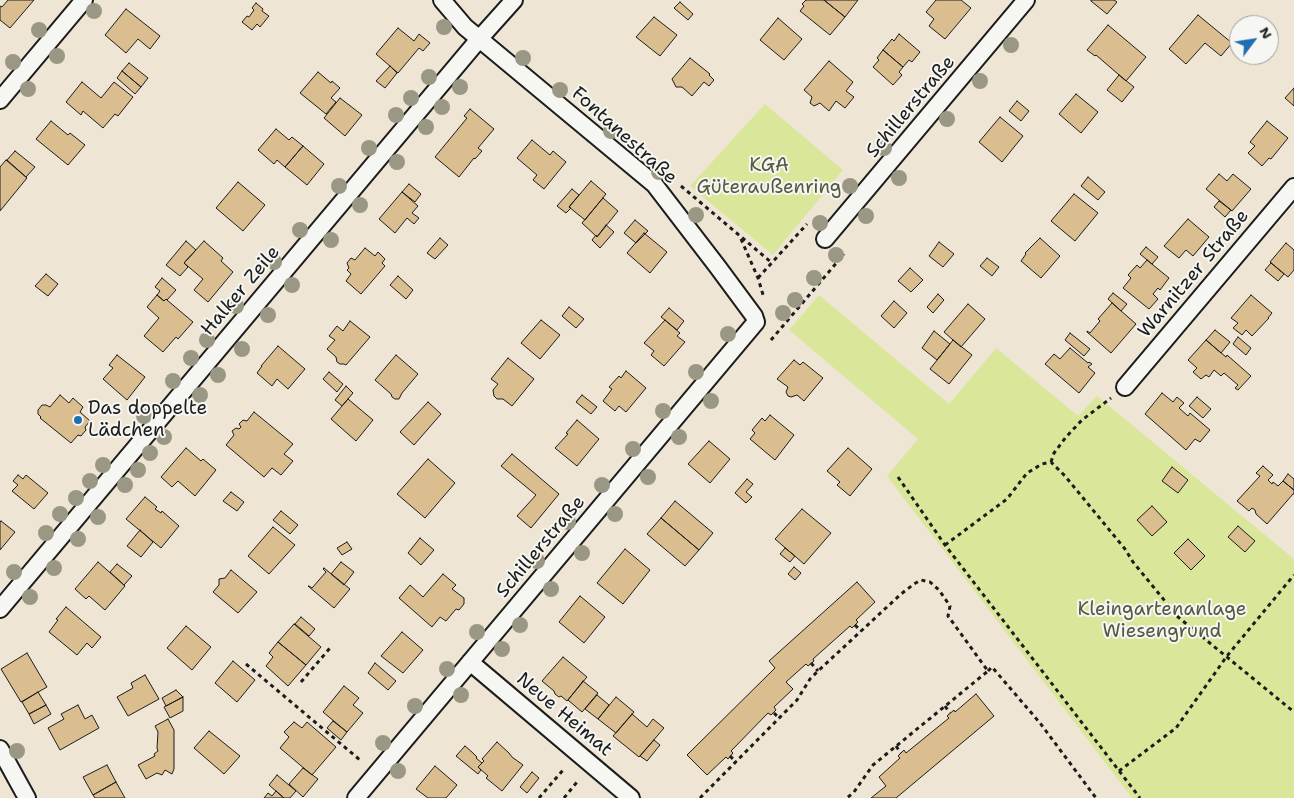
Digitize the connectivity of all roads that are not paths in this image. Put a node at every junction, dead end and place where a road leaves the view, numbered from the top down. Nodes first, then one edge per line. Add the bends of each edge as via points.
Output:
1 (84, 0) edge
2 (442, 0) edge
3 (514, 0) edge
4 (1026, 0) edge
5 (480, 38) junction
6 (0, 100) edge
7 (1294, 187) edge
8 (826, 239) dead end
9 (756, 322) joint
10 (1125, 387) road end
11 (0, 609) edge
12 (470, 662) junction
13 (0, 748) edge
14 (27, 798) edge
15 (356, 798) edge
16 (632, 798) edge

1 - 6 street
2 - 5 street, Fontanestraße via 465,27
3 - 5 street, Halker Zeile
4 - 8 street, Schillerstraße
5 - 9 street, Fontanestraße via 654,184
5 - 11 street, Halker Zeile
7 - 10 street, Warnitzer Straße
9 - 12 street, Schillerstraße
12 - 15 street, Schillerstraße
12 - 16 street, Neue Heimat
13 - 14 street

